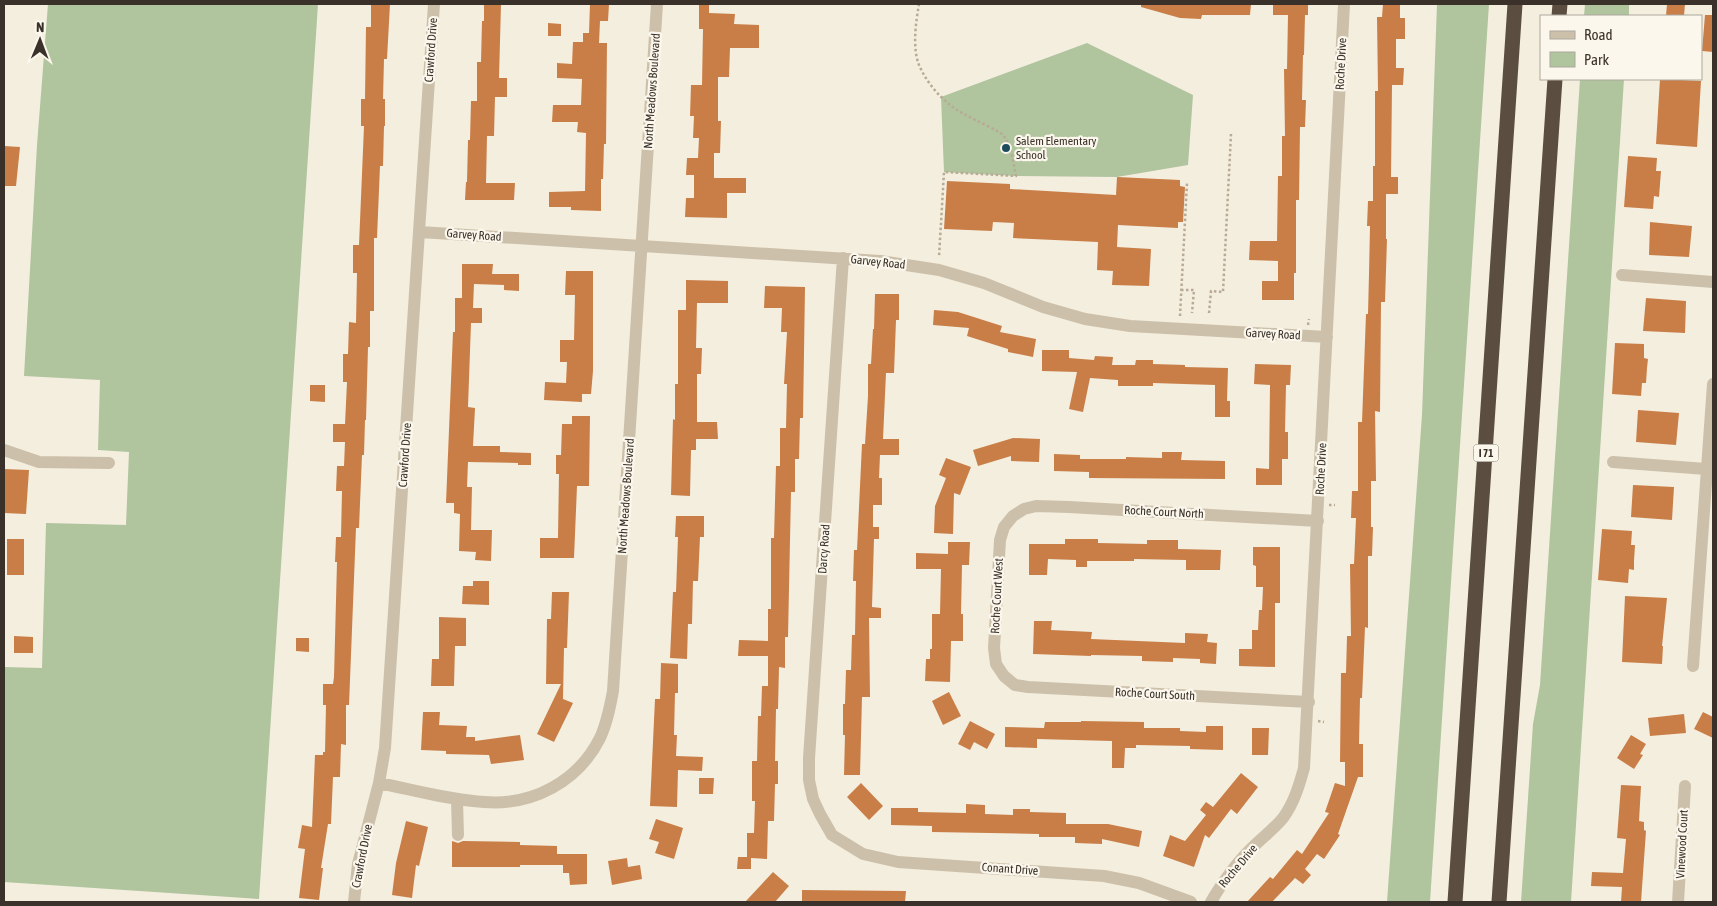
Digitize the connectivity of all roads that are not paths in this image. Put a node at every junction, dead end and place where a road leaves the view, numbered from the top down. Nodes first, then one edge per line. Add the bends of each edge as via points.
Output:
1 (434, 4) edge
2 (658, 4) edge
3 (1344, 4) edge
4 (1515, 4) edge
5 (1555, 80) edge
6 (420, 232) junction
7 (642, 246) junction
8 (843, 258) junction
9 (1622, 275) dead end
10 (1713, 282) edge
11 (1327, 337) junction
12 (1713, 384) edge
13 (4, 450) edge
14 (1612, 462) dead end
15 (109, 463) dead end
16 (1708, 473) edge
17 (1013, 516) joint
18 (1318, 521) junction
19 (1693, 666) dead end
20 (1004, 676) joint
21 (1308, 702) junction
22 (379, 783) junction
23 (1685, 786) dead end
24 (457, 800) junction
25 (458, 835) dead end
26 (832, 835) joint
27 (354, 902) edge
28 (1191, 902) edge
29 (1211, 902) edge
30 (1455, 902) edge
31 (1499, 902) edge
32 (1678, 902) edge

1 - 6 street, Crawford Drive
2 - 7 street, North Meadows Boulevard
3 - 11 street, Roche Drive
4 - 30 highway, I 71
5 - 31 highway
6 - 7 street, Garvey Road
6 - 22 street, Crawford Drive via 388,709
7 - 8 street, Garvey Road
7 - 24 street, North Meadows Boulevard via 609,715 588,759 571,777 545,792 517,802
8 - 11 street, Garvey Road via 939,270 1085,319 1138,327
8 - 26 street, Darcy Road via 809,758 813,799
9 - 10 street
11 - 18 street, Roche Drive
12 - 16 street
13 - 15 street via 39,462
14 - 16 street
16 - 19 street
17 - 18 street, Roche Court North via 1036,506
17 - 20 street, Roche Court West via 1004,527 1000,540 997,583 994,648 996,664
18 - 21 street, Roche Drive
20 - 21 street, Roche Court South via 1015,684 1028,687
21 - 29 street, Roche Drive via 1304,768 1292,802 1284,817 1251,848
22 - 24 street, North Meadows Boulevard
22 - 27 street, Crawford Drive via 358,864
23 - 32 street, Vinewood Court
24 - 25 street
26 - 28 street, Conant Drive via 863,854 898,862 1104,876 1139,883

